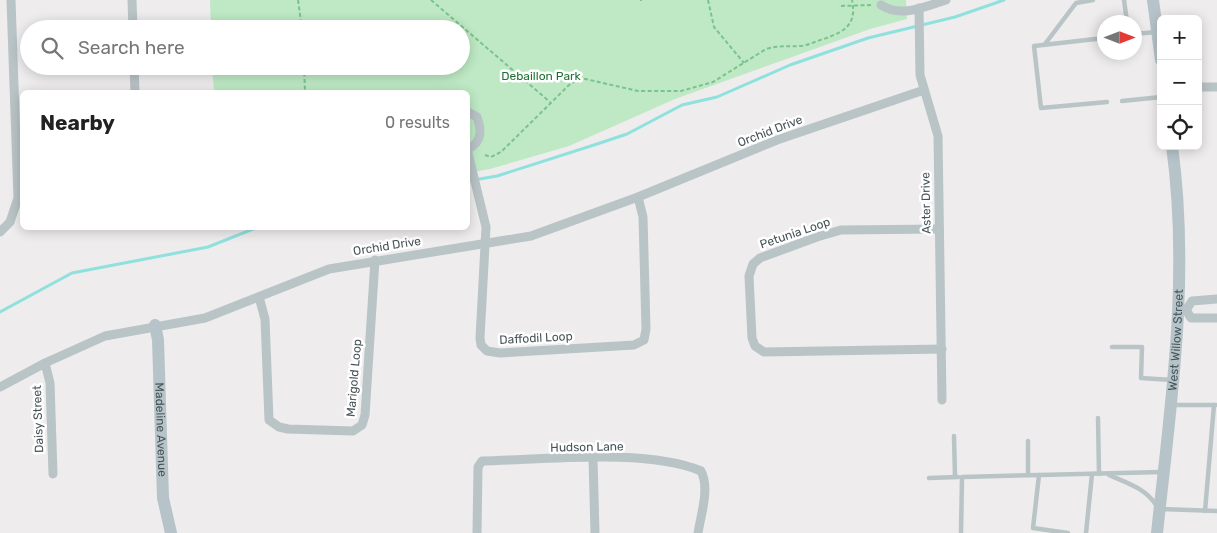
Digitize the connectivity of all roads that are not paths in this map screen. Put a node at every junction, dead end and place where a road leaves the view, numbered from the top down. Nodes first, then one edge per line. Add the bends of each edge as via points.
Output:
1 (12, 0) edge
2 (132, 0) edge
3 (946, 0) edge
4 (1093, 0) edge
5 (1124, 0) edge
6 (1153, 0) edge
7 (881, 2) edge
8 (919, 8) junction
9 (1126, 15) edge
10 (133, 20) edge
11 (1157, 32) joint
12 (1142, 33) edge
13 (1097, 39) edge
14 (1045, 44) junction
15 (134, 75) edge
16 (1202, 87) edge
17 (1217, 87) edge
18 (135, 90) edge
19 (924, 90) junction
20 (1157, 97) edge
21 (1122, 101) dead end
22 (1106, 102) dead end
23 (470, 113) edge
24 (470, 148) edge
25 (1172, 150) edge
26 (470, 162) edge
27 (638, 196) junction
28 (939, 229) junction
29 (0, 232) edge
30 (486, 243) junction
31 (375, 260) junction
32 (259, 296) junction
33 (1217, 299) edge
34 (1183, 310) junction
35 (1217, 318) edge
36 (155, 326) junction
37 (1112, 347) dead end
38 (942, 349) junction
39 (45, 363) junction
40 (1174, 380) junction
41 (0, 387) edge
42 (942, 400) dead end
43 (1171, 405) junction
44 (1216, 405) edge
45 (1098, 418) dead end
46 (954, 436) dead end
47 (1028, 440) dead end
48 (593, 458) junction
49 (1164, 472) junction
50 (53, 474) dead end
51 (1092, 474) junction
52 (1102, 474) junction
53 (1028, 475) junction
54 (1039, 475) junction
55 (955, 477) junction
56 (962, 477) junction
57 (929, 478) dead end
58 (1160, 509) junction
59 (1205, 511) junction
60 (1217, 511) edge
61 (961, 532) edge
62 (171, 533) edge
63 (477, 533) edge
64 (595, 533) edge
65 (698, 533) edge
66 (1068, 533) edge
67 (1086, 533) edge
68 (1157, 533) edge

1 - 29 street via 18,198 10,222
2 - 10 street
3 - 8 street
4 - 14 lane via 1076,3
5 - 9 lane
6 - 11 main road
7 - 8 street via 895,12
8 - 19 street, Aster Drive via 920,75
11 - 12 lane
13 - 14 lane
14 - 22 lane via 1034,46 1041,108
15 - 18 street
16 - 17 street
19 - 27 street, Orchid Drive via 778,140
19 - 28 street, Aster Drive via 938,136
20 - 21 lane
23 - 24 street via 477,117 481,128 480,139
25 - 34 main road, West Willow Street via 1179,209
26 - 30 street, Daffodil Loop via 486,227
27 - 30 street, Orchid Drive via 531,236
27 - 30 street, Daffodil Loop via 643,217 646,329 644,340 634,345 500,353 483,348 480,338
28 - 38 street, Aster Drive
28 - 38 street, Petunia Loop via 833,232 755,261 749,276 752,338 755,346 764,352
30 - 31 street, Orchid Drive
31 - 32 street, Orchid Drive via 329,269
31 - 32 street, Marigold Loop via 365,415 362,425 353,431 288,429 270,420 265,319
32 - 36 street, Orchid Drive via 206,318
33 - 34 street via 1192,301
34 - 35 street via 1191,318
34 - 40 main road, West Willow Street
36 - 39 street, Orchid Drive via 106,336
36 - 62 main road, Madeline Avenue via 163,498
37 - 40 lane via 1142,347 1141,378
38 - 42 street, Aster Drive
39 - 41 street, Orchid Drive
39 - 50 street, Daisy Street via 50,383
40 - 43 main road, West Willow Street
43 - 44 lane
43 - 49 main road, West Willow Street
44 - 59 lane
45 - 52 lane
46 - 55 lane
47 - 53 lane
48 - 63 street, Hudson Lane via 482,461 478,467
48 - 64 street
48 - 65 street, Hudson Lane via 625,458 700,471 705,479 705,488
49 - 52 lane
49 - 58 main road, West Willow Street
51 - 52 lane
51 - 54 lane
51 - 67 lane
52 - 58 lane via 1140,489
53 - 54 lane
53 - 56 lane
54 - 66 lane via 1034,528
55 - 56 lane
55 - 57 lane
56 - 61 lane
58 - 59 lane
58 - 68 main road, West Willow Street
59 - 60 lane

